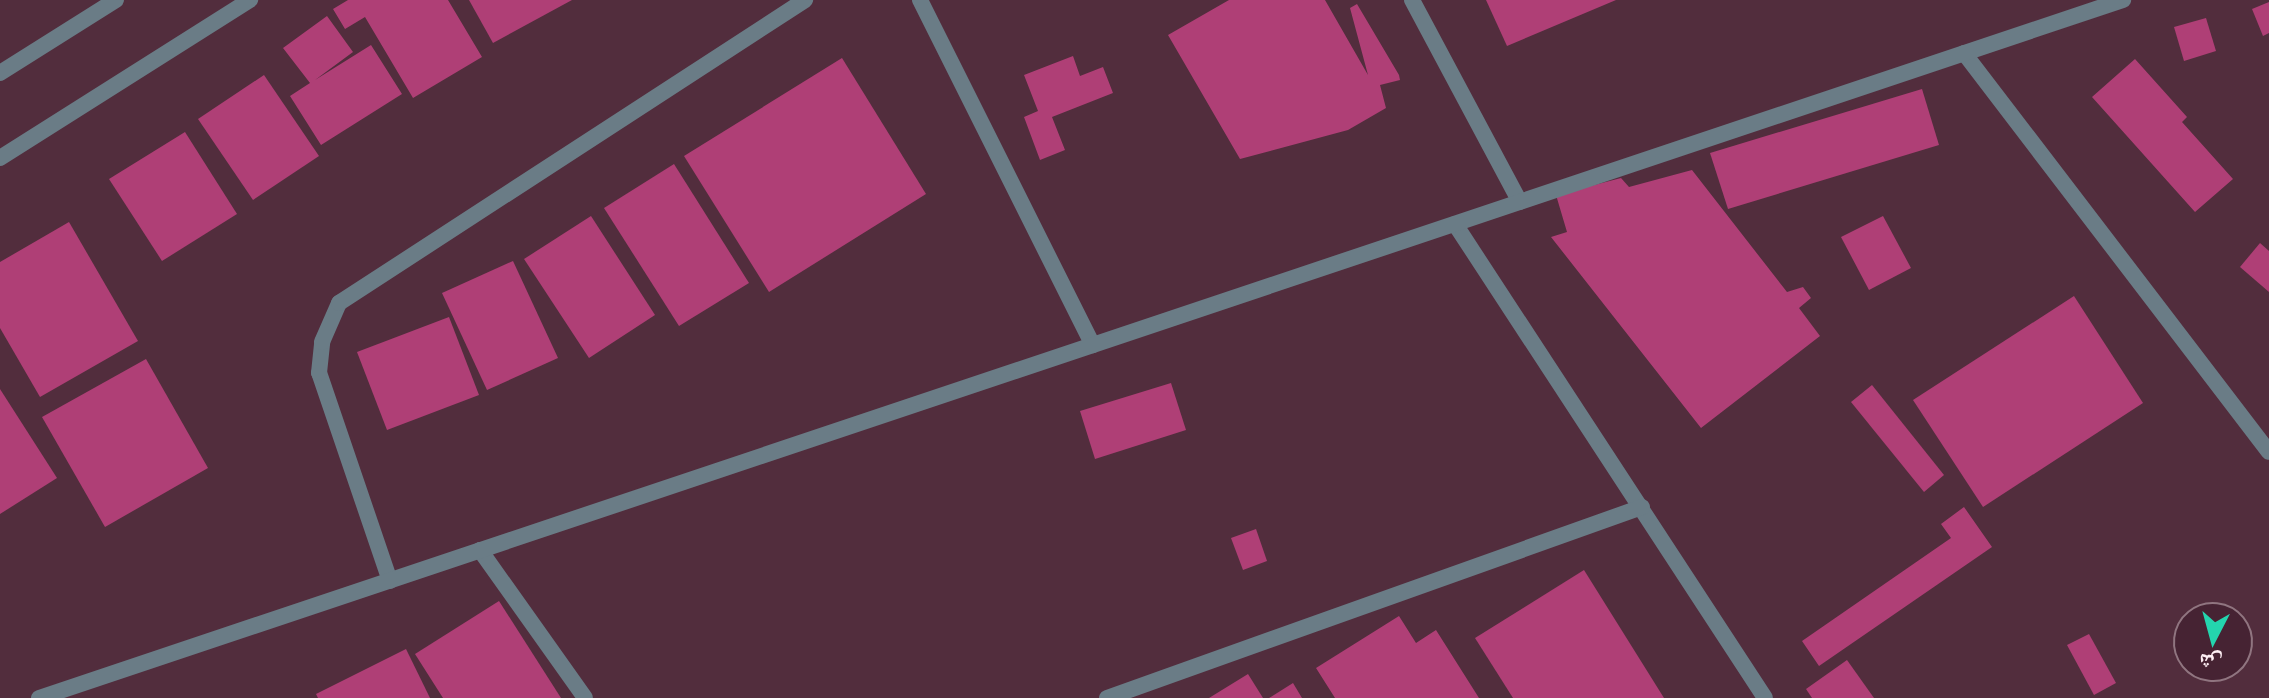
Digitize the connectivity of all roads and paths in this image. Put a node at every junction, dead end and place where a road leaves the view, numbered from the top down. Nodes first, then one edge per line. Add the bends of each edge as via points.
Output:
1 (116, 0) edge
2 (250, 0) edge
3 (805, 0) edge
4 (920, 0) edge
5 (1412, 0) edge
6 (2123, 0) edge
7 (1964, 53) junction
8 (0, 73) edge
9 (0, 158) edge
10 (1520, 202) junction
11 (1455, 224) junction
12 (1093, 345) junction
13 (2269, 452) edge
14 (1642, 507) junction
15 (480, 550) junction
16 (390, 581) junction
17 (39, 698) edge
18 (585, 698) edge
19 (1107, 698) edge
20 (1765, 698) edge

1 - 8 street
2 - 9 street
3 - 16 street via 339,303 322,342 319,373
4 - 12 street
5 - 10 street
6 - 7 street
7 - 10 street
7 - 13 street
10 - 11 street
11 - 12 street
11 - 14 street
12 - 15 street
14 - 19 street
14 - 20 street
15 - 16 street
15 - 18 street
16 - 17 street

